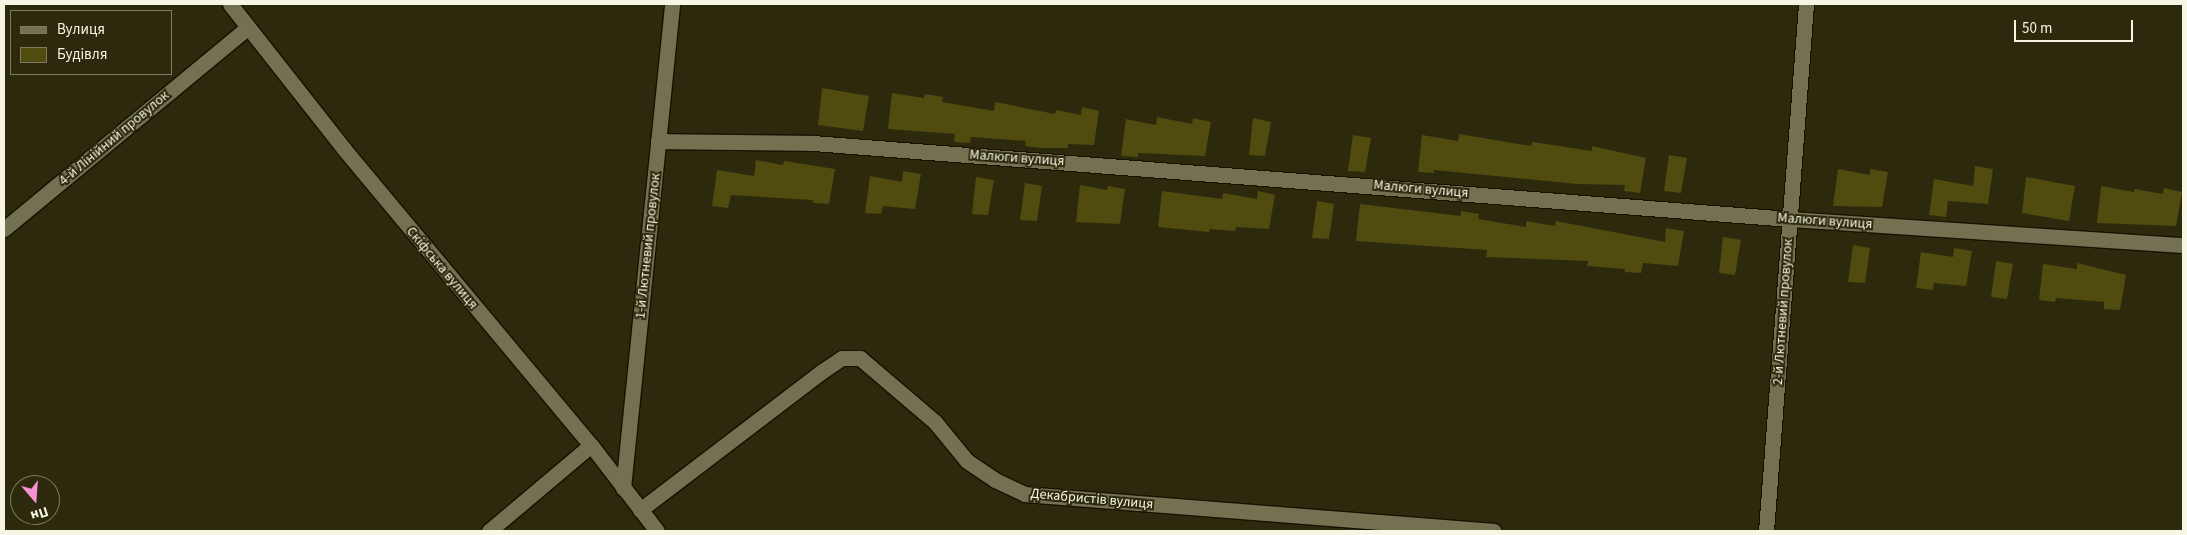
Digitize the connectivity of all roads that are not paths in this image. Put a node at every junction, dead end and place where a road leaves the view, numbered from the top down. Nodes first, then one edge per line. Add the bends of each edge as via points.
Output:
1 (230, 4) edge
2 (672, 4) edge
3 (1806, 4) edge
4 (248, 27) junction
5 (658, 140) junction
6 (1790, 219) junction
7 (4, 229) edge
8 (2183, 245) edge
9 (591, 445) junction
10 (624, 488) junction
11 (640, 510) junction
12 (489, 531) edge
13 (657, 531) edge
14 (1494, 531) edge
15 (1766, 531) edge

1 - 4 street, Скіфська вулиця
2 - 5 street, 1-й Лютневий провулок
3 - 6 street, 2-й Лютневий провулок
4 - 7 street, 4-й Лінійний провулок
4 - 9 street, Скіфська вулиця via 344,150
5 - 6 street, Малюги вулиця via 813,142
5 - 10 street, 1-й Лютневий провулок
6 - 8 street, Малюги вулиця
6 - 15 street, 2-й Лютневий провулок
9 - 10 street, Скіфська вулиця
9 - 12 street
10 - 11 street, Скіфська вулиця
11 - 13 street, Скіфська вулиця
11 - 14 street, Декабристів вулиця via 821,372 842,358 860,358 935,422 967,461 995,480 1025,494

